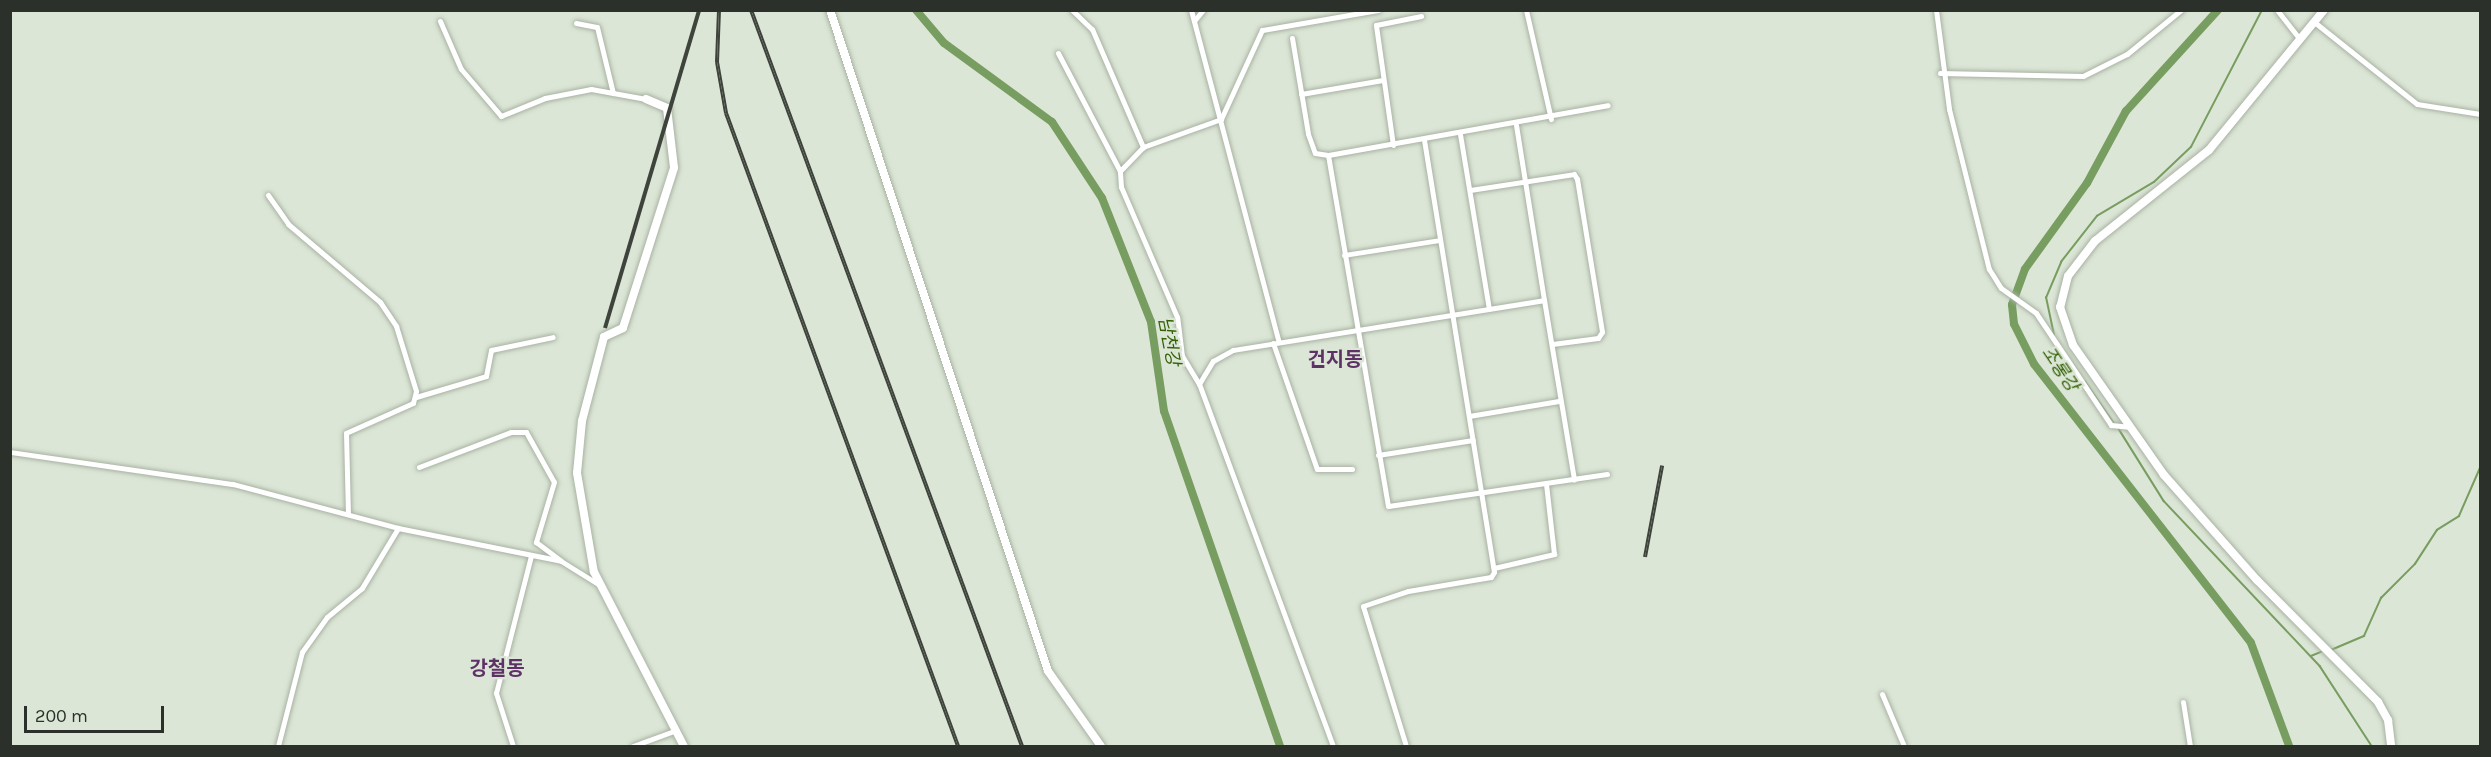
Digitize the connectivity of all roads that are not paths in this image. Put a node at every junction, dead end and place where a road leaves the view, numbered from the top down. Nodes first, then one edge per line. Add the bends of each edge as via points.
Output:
1 (830, 10) edge
2 (1072, 10) edge
3 (1191, 10) edge
4 (1203, 10) edge
5 (1378, 10) edge
6 (1526, 10) edge
7 (1936, 10) edge
8 (2181, 10) edge
9 (2277, 10) edge
10 (2324, 10) edge
11 (1420, 16) dead end
12 (440, 21) dead end
13 (1194, 21) junction
14 (2313, 21) junction
15 (576, 23) dead end
16 (2298, 37) junction
17 (1292, 38) dead end
18 (1058, 53) dead end
19 (1940, 73) dead end
20 (1947, 73) junction
21 (1383, 80) junction
22 (613, 93) junction
23 (1302, 94) junction
24 (646, 99) joint
25 (1608, 105) dead end
26 (2481, 114) edge
27 (1221, 119) junction
28 (1551, 119) junction
29 (1516, 125) junction
30 (1460, 134) junction
31 (1424, 140) junction
32 (1393, 145) junction
33 (1143, 147) junction
34 (1328, 155) junction
35 (1120, 171) junction
36 (1525, 182) junction
37 (1470, 190) junction
38 (268, 195) dead end
39 (1440, 240) junction
40 (1344, 255) junction
41 (1544, 300) junction
42 (1489, 309) junction
43 (1452, 315) junction
44 (1357, 330) junction
45 (553, 337) dead end
46 (1276, 343) junction
47 (1552, 344) junction
48 (1199, 384) junction
49 (416, 397) junction
50 (1559, 401) junction
51 (1469, 416) junction
52 (2131, 427) junction
53 (1473, 440) junction
54 (10, 452) edge
55 (1378, 455) junction
56 (419, 467) dead end
57 (1352, 469) dead end
58 (1607, 474) dead end
59 (1574, 480) junction
60 (1546, 484) junction
61 (1482, 493) junction
62 (348, 513) junction
63 (398, 528) junction
64 (531, 555) junction
65 (561, 561) junction
66 (1494, 568) junction
67 (602, 587) junction
68 (1882, 694) dead end
69 (2184, 702) dead end
70 (674, 731) junction
71 (278, 747) edge
72 (513, 747) edge
73 (633, 747) edge
74 (684, 747) edge
75 (1101, 747) edge
76 (1333, 747) edge
77 (1406, 747) edge
78 (1904, 747) edge
79 (2190, 747) edge
80 (2391, 747) edge

1 - 75 main road via 1048,671
2 - 33 street via 1092,29
3 - 13 street
4 - 13 street
5 - 27 street via 1262,30
6 - 28 street
7 - 20 street
8 - 20 street via 2127,54 2084,75
9 - 16 street
10 - 14 main road
11 - 21 street via 1376,25
12 - 22 street via 462,69 501,116 554,96 591,89
13 - 27 street
14 - 16 main road
14 - 26 street via 2417,104
15 - 22 street via 597,27
16 - 52 main road via 2218,141 2175,182 2112,223 2065,282 2060,307 2070,339
17 - 23 street
18 - 35 street
19 - 20 street
20 - 52 street via 1949,110 1981,247 2005,291 2024,301 2109,423
21 - 23 street
21 - 32 street
22 - 24 street
23 - 34 street via 1315,153
24 - 67 street via 667,108 674,168 623,328 604,338 578,447 581,510
25 - 28 street
27 - 33 street
27 - 46 street
28 - 29 street
29 - 30 street
29 - 36 street
30 - 31 street
30 - 37 street
31 - 32 street
31 - 39 street
32 - 34 street
33 - 35 street
34 - 40 street
35 - 48 street via 1121,187 1177,317 1182,356
36 - 37 street
36 - 41 street
36 - 47 street via 1575,175 1591,258 1600,336
37 - 42 street
38 - 49 street via 288,224 380,302 396,326
39 - 40 street
39 - 43 street
40 - 44 street
41 - 42 street
41 - 47 street
42 - 43 street
43 - 44 street
43 - 51 street
44 - 46 street
44 - 55 street
45 - 49 street via 491,350 486,376
46 - 48 street via 1220,357
46 - 57 street via 1317,469
47 - 50 street
48 - 76 street
49 - 62 street via 346,433
50 - 51 street
50 - 59 street
51 - 53 street
52 - 80 main road via 2164,475 2257,580 2378,702 2388,720
53 - 55 street
53 - 61 street
54 - 62 street via 233,484
55 - 61 street via 1385,502 1392,508
56 - 65 street via 516,431 526,432 554,482 536,542
58 - 59 street
59 - 60 street
60 - 61 street
60 - 66 street via 1554,554
61 - 66 street
62 - 63 street
63 - 64 street
63 - 71 street via 362,588 332,612 302,652
64 - 65 street
64 - 72 street via 496,693
65 - 67 street
66 - 77 street via 1491,577 1408,591 1363,606
67 - 70 street
68 - 78 street
69 - 79 street
70 - 73 street
70 - 74 street

